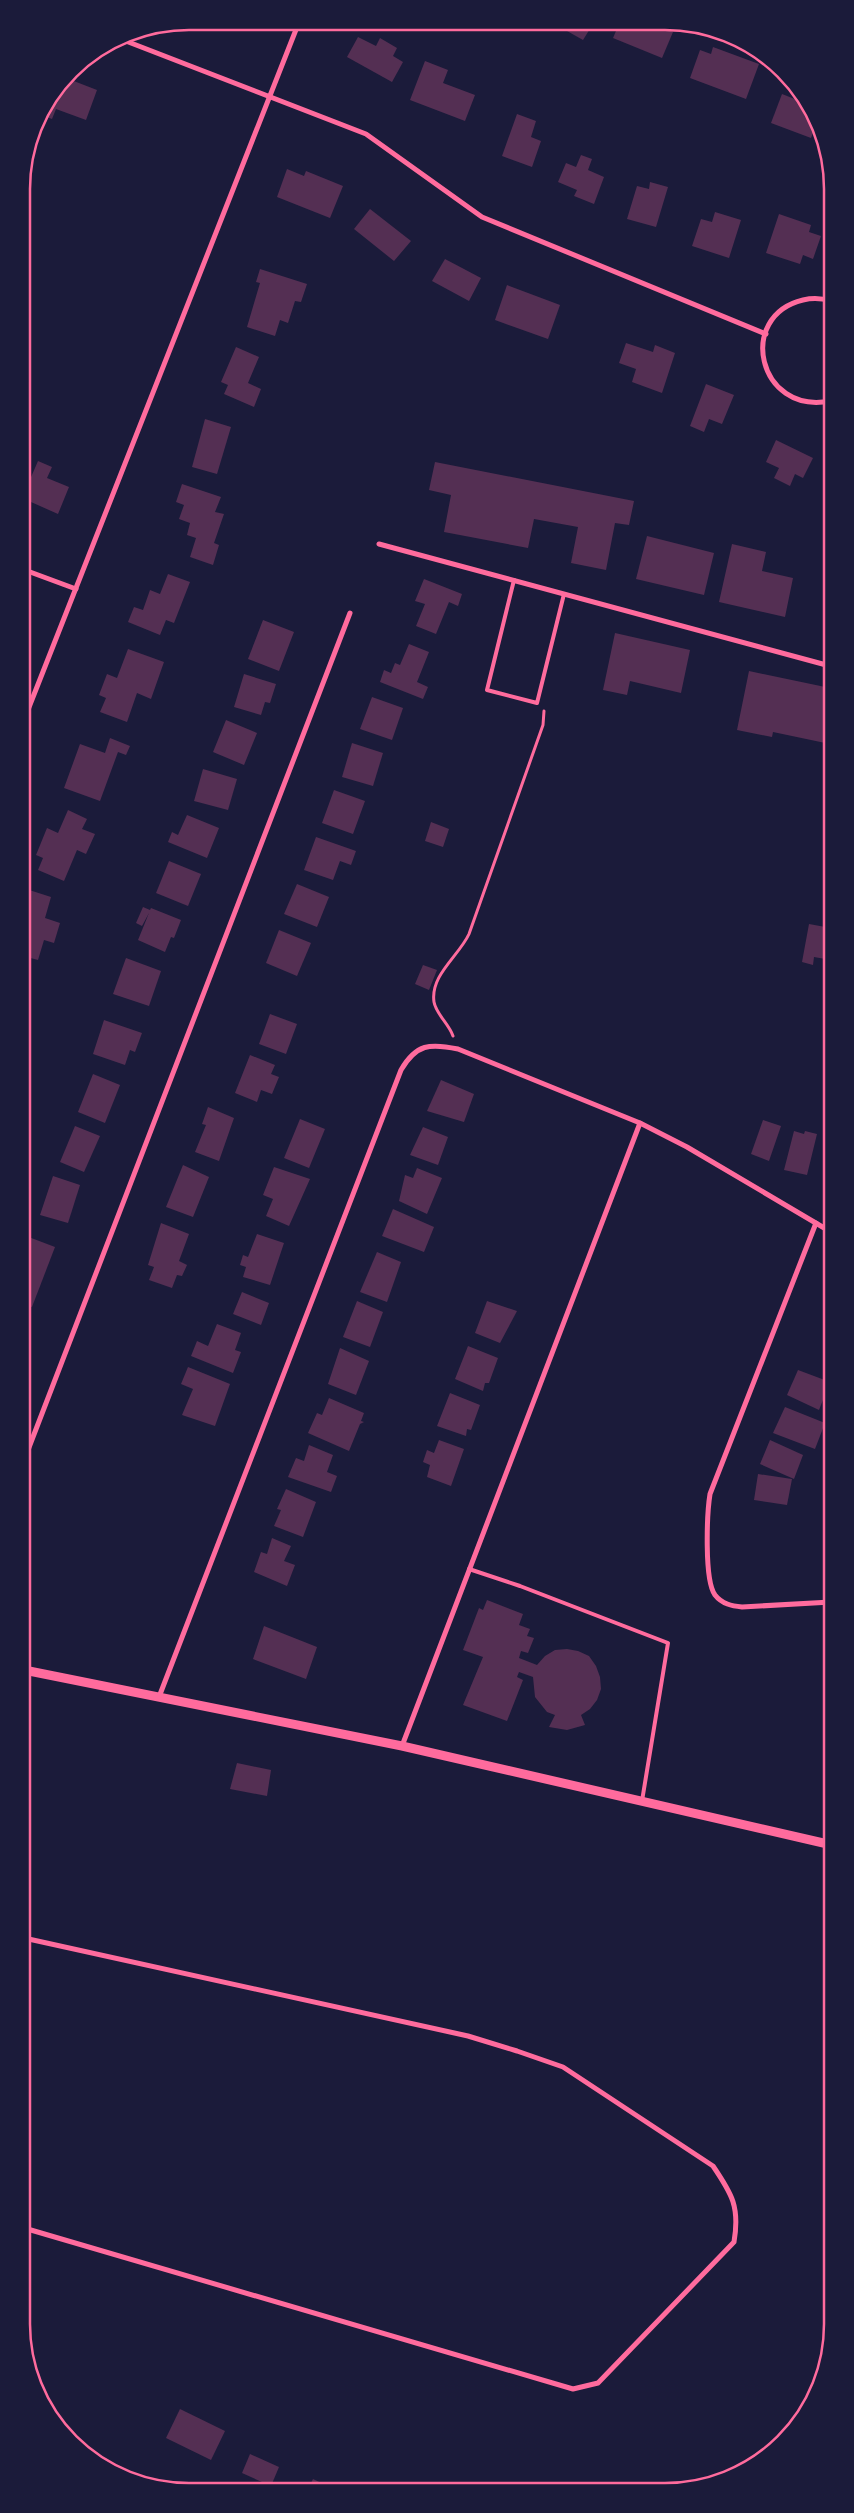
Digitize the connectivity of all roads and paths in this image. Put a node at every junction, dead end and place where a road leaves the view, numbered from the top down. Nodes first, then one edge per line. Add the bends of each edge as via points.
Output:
1 (296, 30) edge
2 (128, 42) edge
3 (270, 97) junction
4 (824, 300) edge
5 (766, 334) junction
6 (824, 401) edge
7 (379, 544) dead end
8 (30, 571) edge
9 (514, 580) junction
10 (76, 590) junction
11 (564, 594) junction
12 (350, 613) dead end
13 (824, 664) edge
14 (537, 703) junction
15 (30, 705) edge
16 (458, 1050) junction
17 (640, 1123) junction
18 (816, 1223) junction
19 (824, 1228) edge
20 (30, 1445) edge
21 (469, 1569) junction
22 (824, 1602) edge
23 (30, 1671) edge
24 (159, 1697) junction
25 (402, 1746) junction
26 (642, 1801) junction
27 (824, 1843) edge
28 (30, 1939) edge
29 (30, 2230) edge

1 - 3 street
2 - 3 street
3 - 5 street via 366,134 482,217
3 - 10 street
4 - 5 street via 810,298 794,302 780,311
5 - 6 street via 762,350 764,360 769,376 779,389 803,402
7 - 9 street
8 - 10 street
9 - 11 street
9 - 14 lane via 487,690
10 - 15 street
11 - 13 street
11 - 14 lane
12 - 20 street
14 - 16 path via 544,714 543,725 492,874 470,934 443,971 435,992 437,1010 449,1025
16 - 17 street
16 - 24 street via 428,1046 417,1050 401,1070
17 - 18 street
17 - 21 street
18 - 19 street
18 - 22 street via 710,1494 706,1515 710,1581 714,1595 728,1606
21 - 25 street
21 - 26 lane via 668,1643
23 - 24 street
24 - 25 street
25 - 26 street
26 - 27 street
28 - 29 street via 468,2036 563,2068 713,2166 729,2189 738,2218 734,2242 598,2383 573,2389

